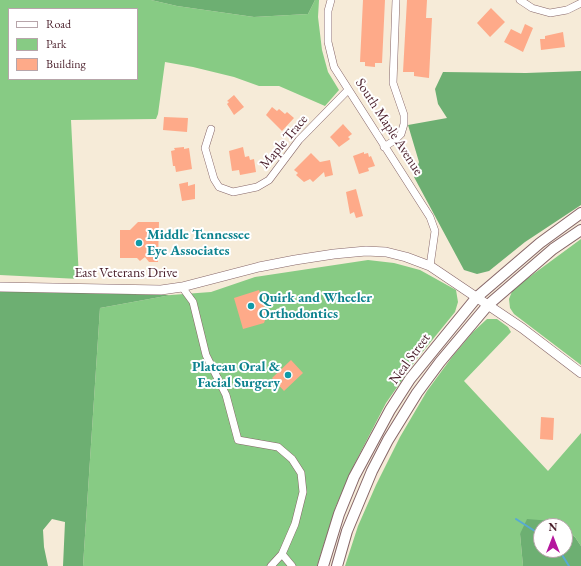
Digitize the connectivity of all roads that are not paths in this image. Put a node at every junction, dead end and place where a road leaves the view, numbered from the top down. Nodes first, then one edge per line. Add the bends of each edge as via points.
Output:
1 (331, 0) edge
2 (396, 0) edge
3 (520, 0) edge
4 (581, 3) edge
5 (348, 90) junction
6 (210, 129) dead end
7 (384, 147) junction
8 (581, 213) edge
9 (581, 230) edge
10 (430, 266) junction
11 (0, 287) edge
12 (182, 287) junction
13 (477, 297) junction
14 (488, 305) junction
15 (581, 373) edge
16 (282, 554) junction
17 (271, 566) edge
18 (292, 566) edge
19 (323, 566) edge
20 (337, 566) edge

1 - 5 street, South Maple Avenue via 328,11 328,42 334,67
2 - 7 street via 393,83 404,115 404,124 401,134
3 - 4 street via 532,8 550,13 567,10
5 - 6 street, Maple Trace via 299,140 269,180 257,187 233,192 219,187 214,179 205,148
5 - 7 street, South Maple Avenue
7 - 10 street, South Maple Avenue via 430,217 435,232
8 - 13 main road, Neal Street via 540,243
9 - 14 main road, Neal Street via 553,249
10 - 12 street, East Veterans Drive via 386,252 366,251 259,267
10 - 13 street, East Veterans Drive
11 - 12 street, East Veterans Drive via 161,290
12 - 16 street via 193,302 206,355 226,395 238,440 278,447 292,459 301,473 303,492 295,524
13 - 14 street
13 - 19 main road, Neal Street via 432,350 390,410 354,477
14 - 15 street
14 - 20 main road, Neal Street via 417,393 388,440 347,531
16 - 17 street
16 - 18 street

